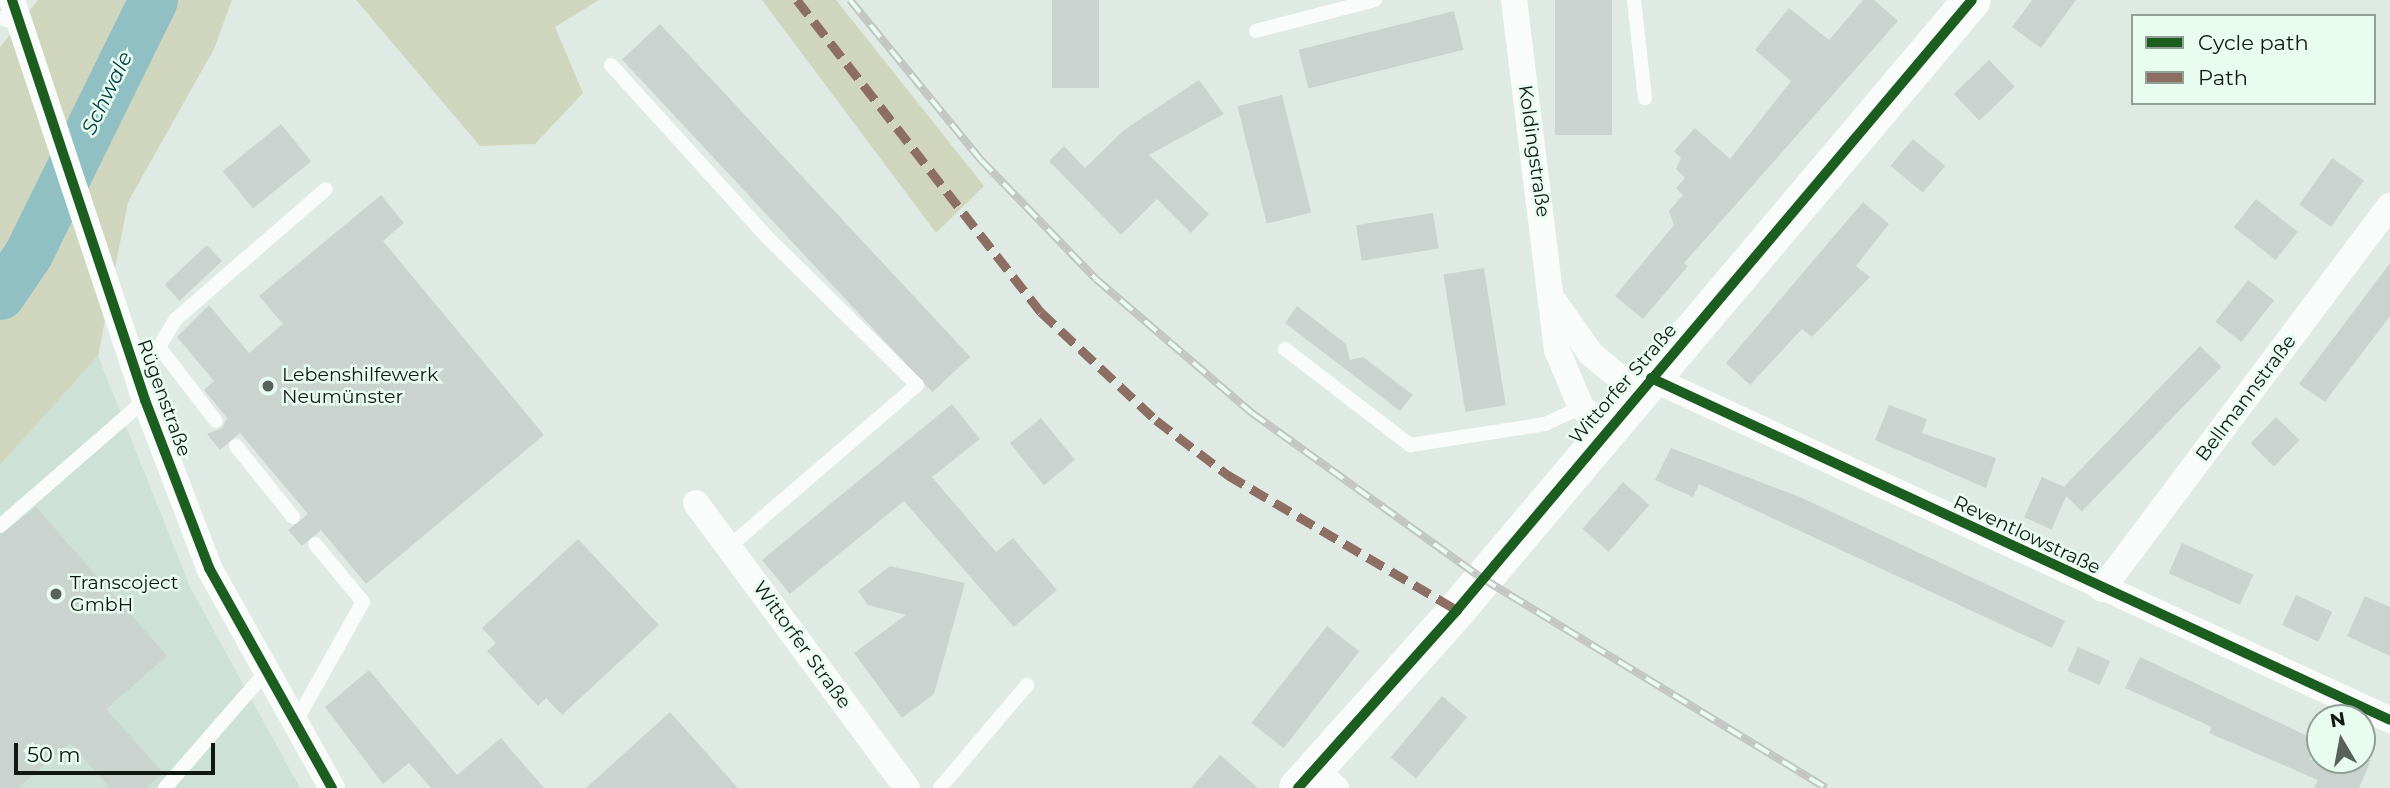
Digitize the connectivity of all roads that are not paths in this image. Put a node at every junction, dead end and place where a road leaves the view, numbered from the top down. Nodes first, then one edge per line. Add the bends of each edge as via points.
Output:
1 (12, 0) edge
2 (1375, 0) edge
3 (1514, 0) edge
4 (1634, 0) edge
5 (1972, 0) edge
6 (12, 22) edge
7 (1256, 31) dead end
8 (611, 65) dead end
9 (1645, 98) dead end
10 (326, 189) dead end
11 (2390, 206) edge
12 (1554, 301) junction
13 (127, 348) junction
14 (159, 348) junction
15 (1285, 349) dead end
16 (1645, 386) junction
17 (145, 400) junction
18 (1594, 417) junction
19 (216, 421) dead end
20 (236, 446) dead end
21 (696, 503) dead end
22 (293, 517) dead end
23 (0, 526) edge
24 (315, 544) dead end
25 (730, 546) junction
26 (2102, 589) junction
27 (265, 673) junction
28 (1027, 685) dead end
29 (2390, 720) edge
30 (294, 724) junction
31 (1316, 782) edge
32 (165, 788) edge
33 (332, 788) edge
34 (907, 788) edge
35 (940, 788) edge

1 - 6 street, Rügenstraße
2 - 7 lane
3 - 12 street, Koldingstraße
4 - 9 lane
5 - 16 street, Wittorfer Straße
6 - 13 street, Rügenstraße via 52,121
8 - 25 lane via 768,238 916,385
10 - 14 lane via 176,318
11 - 26 street, Bellmannstraße
12 - 16 street, Koldingstraße via 1591,354
12 - 18 street, Koldingstraße via 1557,350
13 - 14 lane
13 - 17 street, Rügenstraße
14 - 19 lane
15 - 18 lane via 1410,445
16 - 18 street, Wittorfer Straße
16 - 26 street, Reventlowstraße
17 - 23 lane
17 - 27 street, Rügenstraße via 209,568
18 - 31 street, Wittorfer Straße via 1457,610
20 - 22 lane
21 - 25 street, Wittorfer Straße
24 - 30 lane via 363,602
25 - 34 street, Wittorfer Straße
26 - 29 street, Reventlowstraße
27 - 30 street, Rügenstraße
27 - 32 lane
28 - 35 lane
30 - 33 street, Rügenstraße

